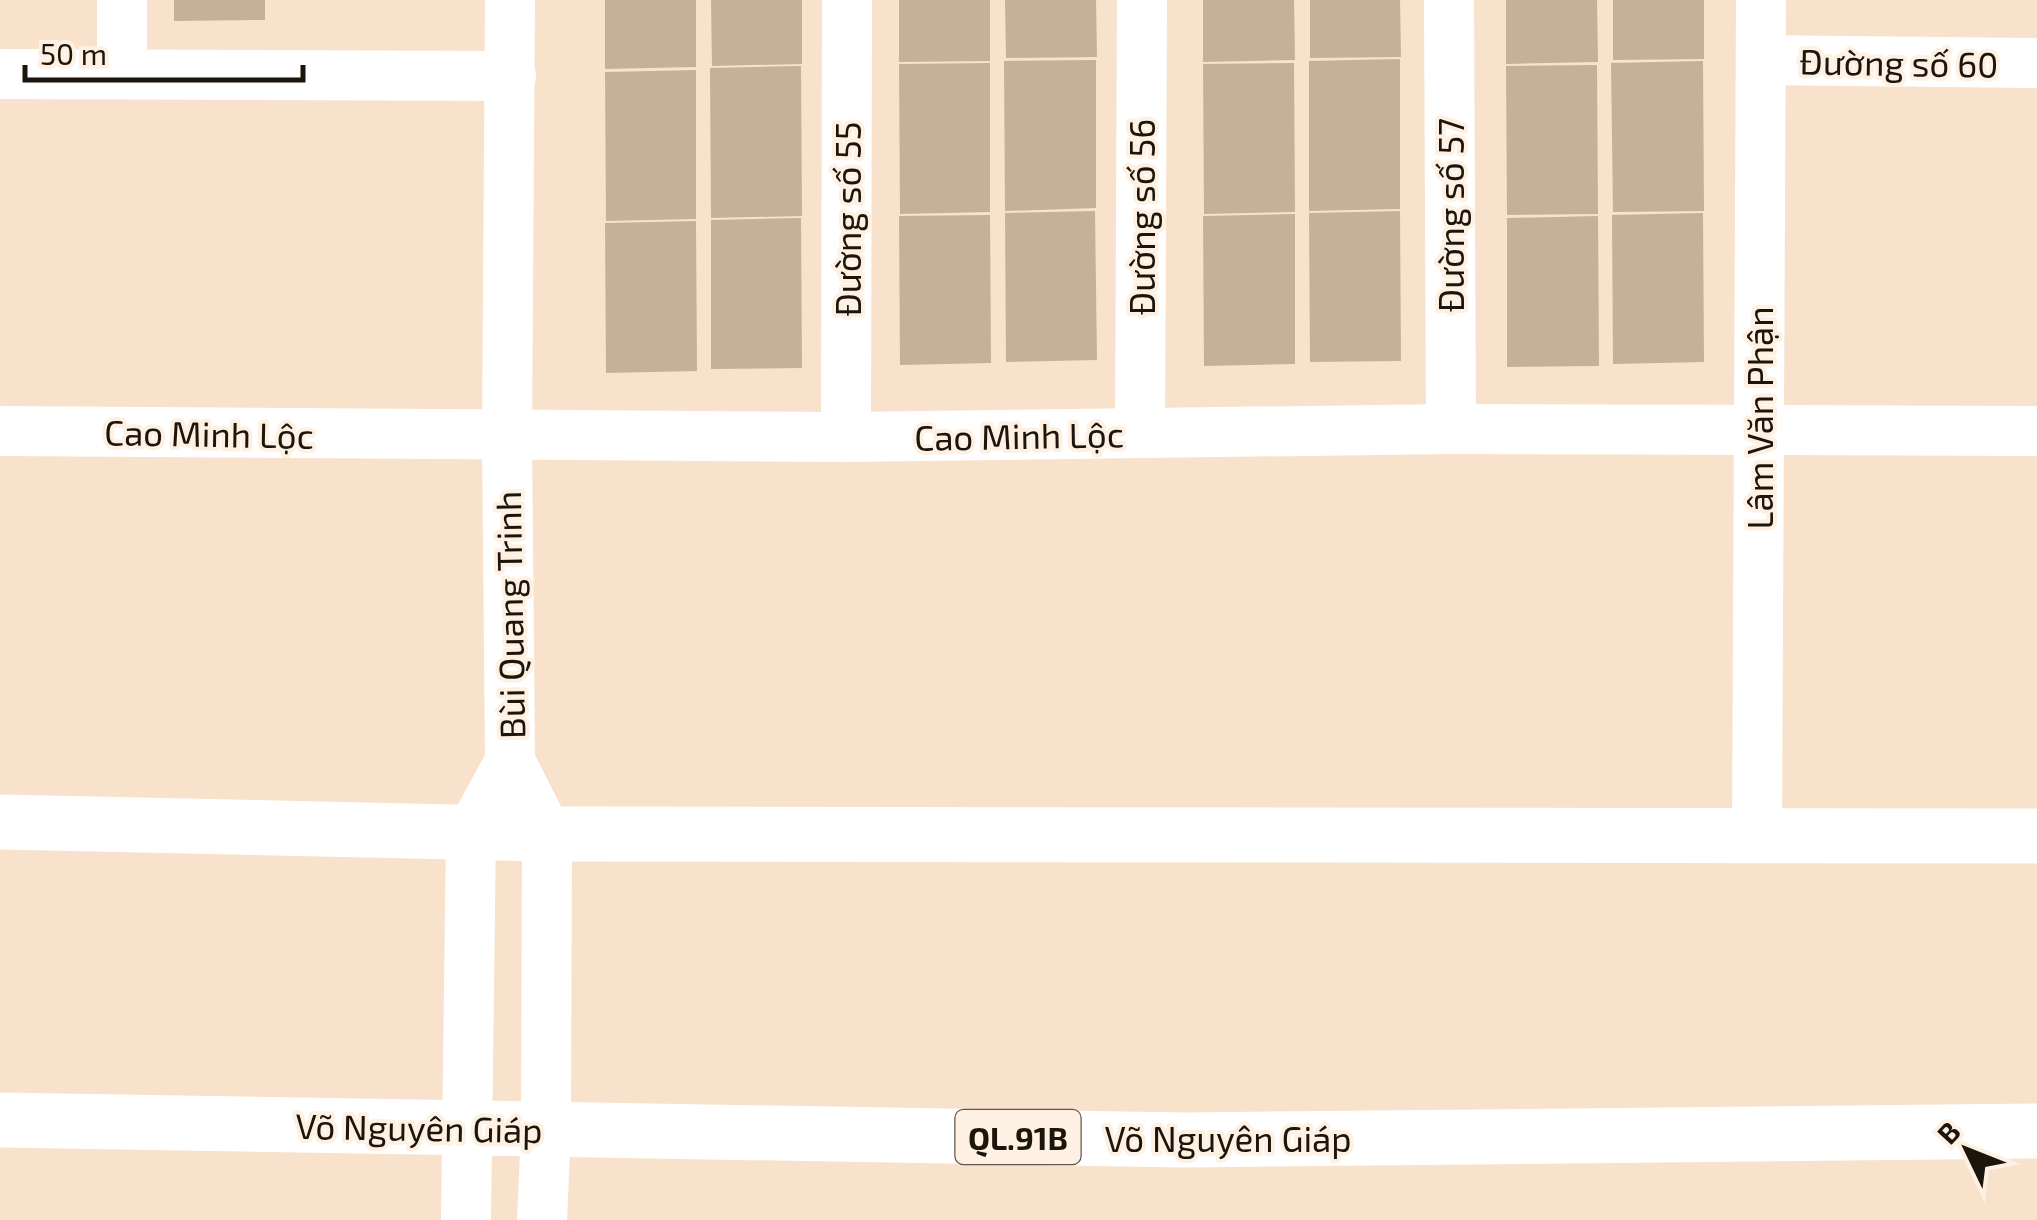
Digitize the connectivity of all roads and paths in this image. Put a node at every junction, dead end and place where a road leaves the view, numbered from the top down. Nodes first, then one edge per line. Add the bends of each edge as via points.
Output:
1 (122, 0) edge
2 (510, 0) edge
3 (847, 0) edge
4 (1142, 0) edge
5 (1449, 0) edge
6 (1761, 0) edge
7 (1761, 60) junction
8 (2037, 63) edge
9 (0, 74) edge
10 (122, 74) junction
11 (511, 76) junction
12 (1451, 430) junction
13 (0, 431) edge
14 (2037, 431) edge
15 (1759, 432) junction
16 (1140, 433) junction
17 (507, 436) junction
18 (846, 437) junction
19 (510, 761) junction
20 (0, 822) edge
21 (471, 833) junction
22 (548, 834) junction
23 (1758, 836) junction
24 (2037, 836) edge
25 (0, 1120) edge
26 (465, 1128) junction
27 (546, 1130) junction
28 (2037, 1131) edge
29 (466, 1220) edge
30 (542, 1220) edge

1 - 10 street
2 - 11 street, Bùi Quang Trinh
3 - 18 street, Đường số 55
4 - 16 street, Đường số 56
5 - 12 street, Đường số 57
6 - 7 street, Lâm Văn Phận
7 - 8 street, Đường số 60
7 - 15 street, Lâm Văn Phận
9 - 10 street
10 - 11 street
11 - 17 street, Bùi Quang Trinh
12 - 15 street, Cao Minh Lộc
12 - 16 street, Cao Minh Lộc
13 - 17 street, Cao Minh Lộc
14 - 15 street, Cao Minh Lộc
15 - 23 street, Lâm Văn Phận
16 - 18 street, Cao Minh Lộc
17 - 18 street, Cao Minh Lộc
17 - 19 street, Bùi Quang Trinh
19 - 21 street, Bùi Quang Trinh
19 - 22 street
20 - 21 highway
21 - 22 highway
21 - 26 street, Bùi Quang Trinh
22 - 23 highway
22 - 27 street
23 - 24 highway
25 - 26 highway, Võ Nguyên Giáp / QL.91B
26 - 27 highway, Võ Nguyên Giáp / QL.91B
26 - 29 street, Bùi Quang Trinh
27 - 28 highway, Võ Nguyên Giáp / QL.91B via 1185,1140
27 - 30 street

